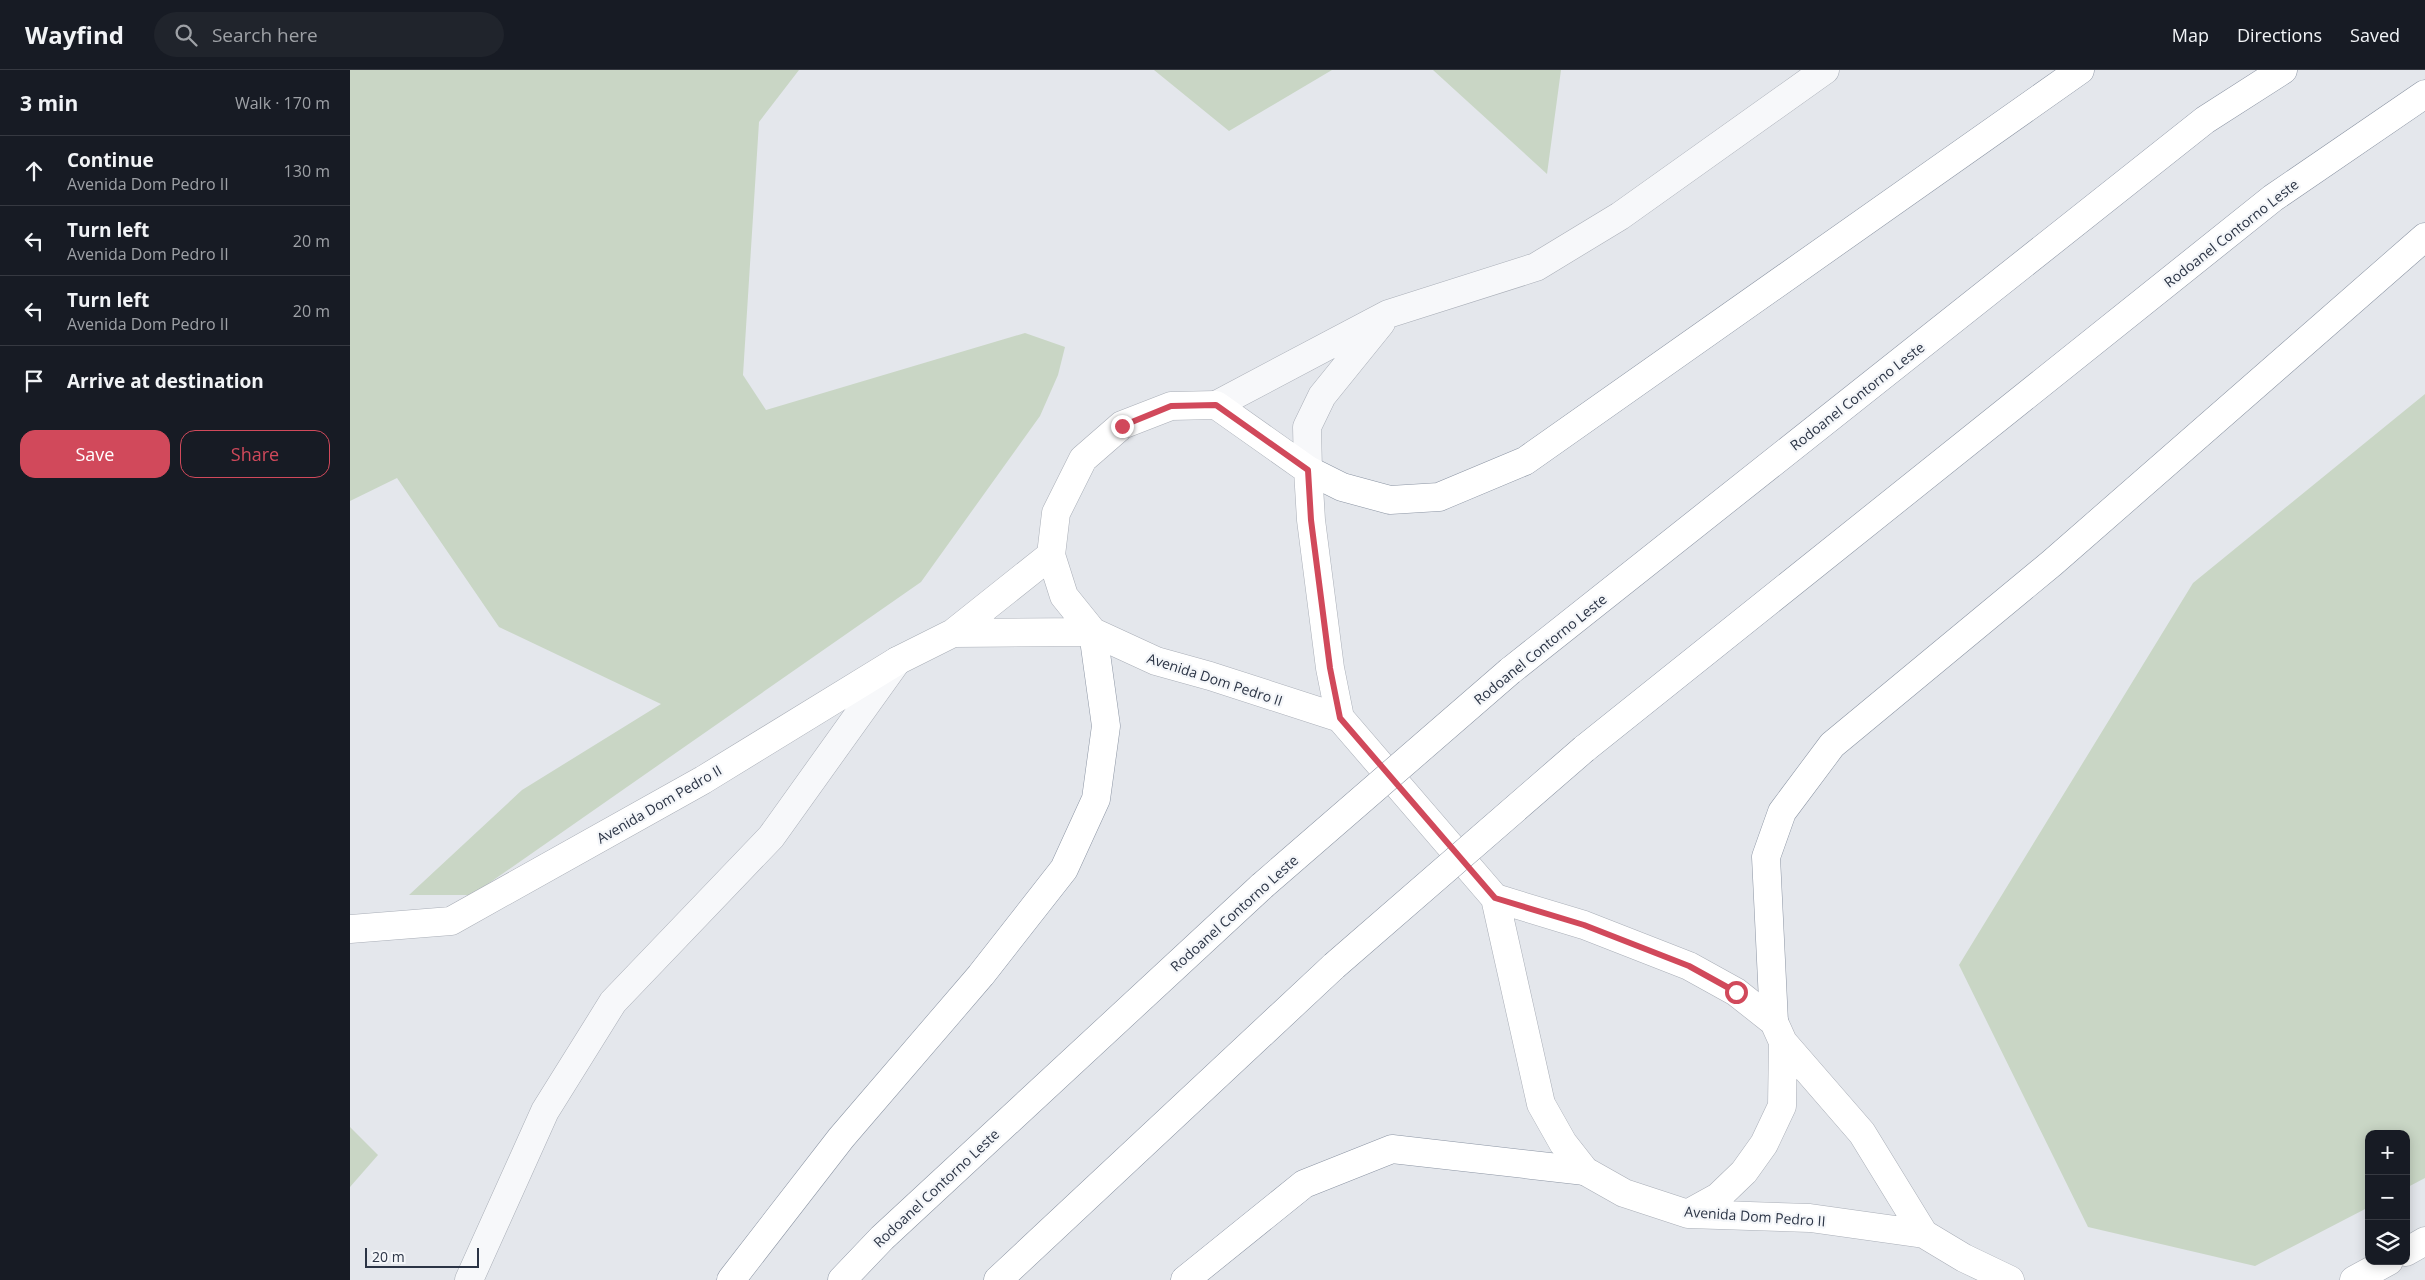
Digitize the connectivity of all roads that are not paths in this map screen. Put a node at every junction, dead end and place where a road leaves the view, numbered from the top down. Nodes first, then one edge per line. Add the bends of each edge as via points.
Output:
1 (1825, 70) edge
2 (2080, 70) edge
3 (2282, 70) edge
4 (2425, 94) edge
5 (2425, 237) edge
6 (1388, 314) junction
7 (1216, 405) junction
8 (1308, 470) junction
9 (1051, 555) junction
10 (1093, 632) junction
11 (953, 633) junction
12 (897, 661) junction
13 (1340, 718) junction
14 (1495, 898) junction
15 (350, 929) edge
16 (1778, 1032) junction
17 (1585, 1171) junction
18 (1688, 1214) junction
19 (1924, 1234) junction
20 (2425, 1241) edge
21 (2410, 1250) edge
22 (2381, 1265) edge
23 (469, 1280) edge
24 (730, 1280) edge
25 (842, 1280) edge
26 (998, 1280) edge
27 (1185, 1280) edge
28 (2010, 1280) edge
29 (2354, 1280) edge

1 - 6 street via 1620,216 1536,267
2 - 8 main road via 1525,461 1439,497 1390,500 1342,487
3 - 25 main road, Rodoanel Contorno Leste, bridge via 2197,126 1510,671 1262,886 882,1238
4 - 26 main road, Rodoanel Contorno Leste, bridge via 2273,198 1584,748 1334,966
5 - 16 main road via 2052,563 1832,745 1782,812 1766,857
6 - 7 street
6 - 8 street via 1322,396 1307,427
7 - 8 main road
7 - 9 main road, Avenida Dom Pedro II via 1171,406 1122,426 1082,459 1056,513
8 - 13 main road, Avenida Dom Pedro II via 1311,520 1330,668
9 - 10 main road, Avenida Dom Pedro II via 1064,596
9 - 11 main road, Avenida Dom Pedro II
10 - 11 main road, Avenida Dom Pedro II
10 - 13 main road, Avenida Dom Pedro II via 1156,661
10 - 24 main road via 1105,735 1096,799 1064,869 981,975 841,1138
11 - 12 main road, Avenida Dom Pedro II
12 - 15 main road, Avenida Dom Pedro II via 703,780 451,921
12 - 23 street via 771,837 613,1002 545,1110
13 - 14 main road, Avenida Dom Pedro II
14 - 16 main road, Avenida Dom Pedro II via 1584,925 1689,966 1736,992
14 - 17 main road, Avenida Dom Pedro II via 1541,1104
16 - 18 main road via 1782,1106 1764,1144 1744,1172 1718,1197
16 - 19 main road, Avenida Dom Pedro II via 1862,1133
17 - 18 main road, Avenida Dom Pedro II via 1624,1193
17 - 27 main road via 1392,1149 1304,1184
18 - 19 main road, Avenida Dom Pedro II via 1810,1218
19 - 28 main road, Avenida Dom Pedro II
20 - 21 main road
22 - 29 main road

